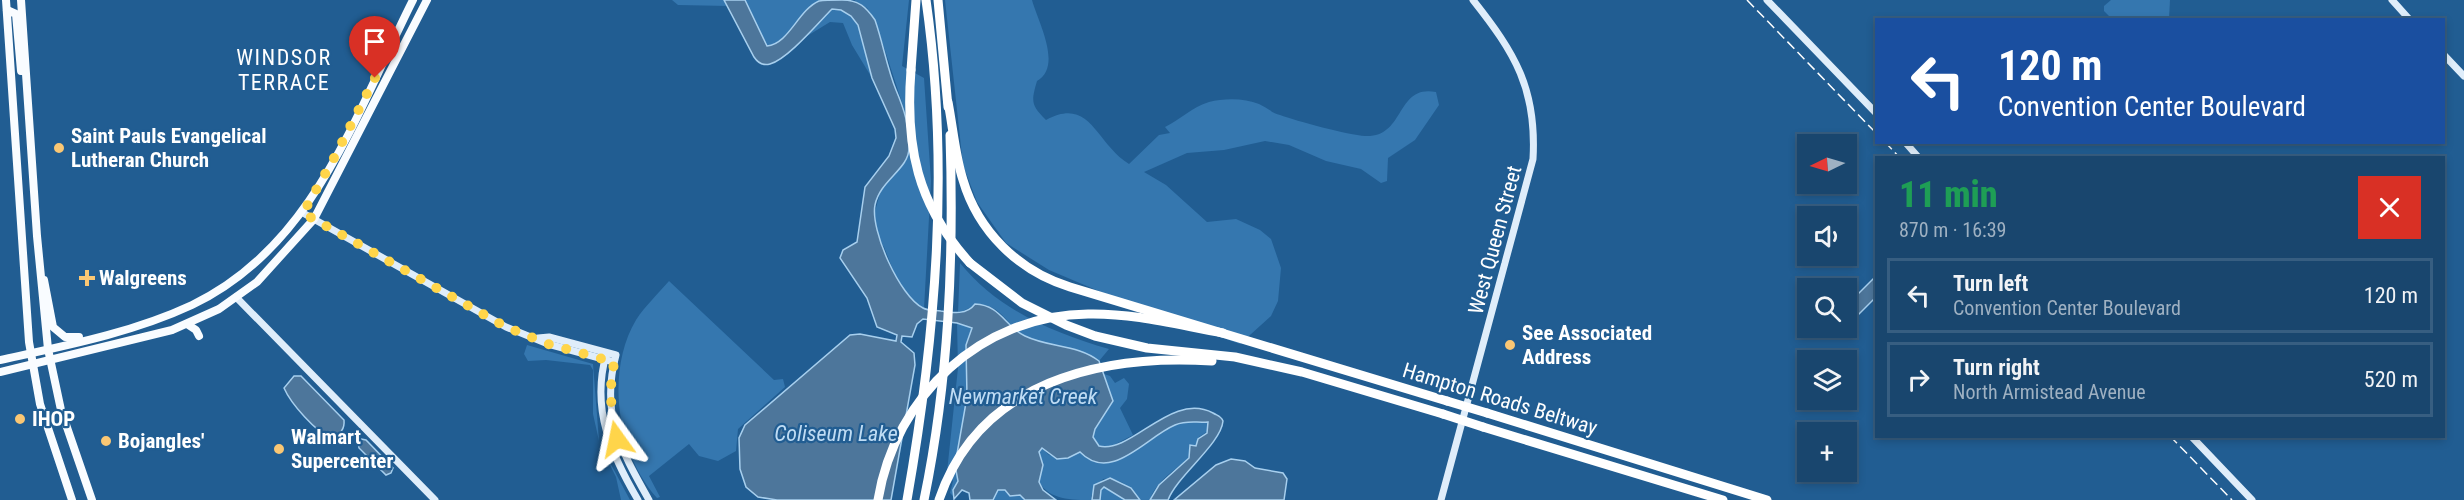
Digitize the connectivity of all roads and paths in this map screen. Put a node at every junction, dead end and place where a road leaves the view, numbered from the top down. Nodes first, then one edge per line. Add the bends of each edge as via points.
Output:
1 (6, 0) edge
2 (413, 0) edge
3 (427, 0) edge
4 (916, 0) edge
5 (926, 0) edge
6 (938, 0) edge
7 (1473, 0) edge
8 (1767, 0) edge
9 (2392, 0) edge
10 (18, 1) edge
11 (7, 10) junction
12 (2408, 18) edge
13 (2445, 56) edge
14 (2464, 76) edge
15 (27, 92) junction
16 (948, 102) junction
17 (1875, 112) edge
18 (1907, 144) edge
19 (1917, 156) edge
20 (303, 213) junction
21 (314, 219) junction
22 (39, 263) junction
23 (242, 274) junction
24 (244, 292) junction
25 (236, 297) junction
26 (182, 309) junction
27 (257, 317) junction
28 (199, 319) junction
29 (145, 323) junction
30 (187, 324) junction
31 (1223, 333) junction
32 (134, 341) junction
33 (48, 349) junction
34 (31, 353) junction
35 (605, 356) junction
36 (0, 360) edge
37 (50, 362) junction
38 (1250, 362) junction
39 (33, 365) junction
40 (0, 372) edge
41 (2193, 438) edge
42 (72, 500) edge
43 (92, 500) edge
44 (435, 500) edge
45 (638, 500) edge
46 (649, 500) edge
47 (878, 500) edge
48 (907, 500) edge
49 (924, 500) edge
50 (939, 500) edge
51 (1441, 500) edge
52 (1723, 500) edge
53 (1767, 500) edge
54 (2252, 500) edge

1 - 11 main road
2 - 20 main road
3 - 21 main road
4 - 38 highway, bridge via 909,117 915,166 934,214 970,262 1022,303 1066,326 1147,348
5 - 48 highway via 937,139 938,223 931,328
6 - 16 highway
7 - 51 street, West Queen Street via 1520,67 1532,109 1534,147
8 - 17 street
9 - 12 street
10 - 15 main road
11 - 15 main road via 16,14 19,61
11 - 34 main road
13 - 14 street
15 - 22 main road
16 - 31 highway, bridge via 959,168 970,199 1001,245 1040,274 1062,284
16 - 49 highway via 949,322 938,424
18 - 19 street
20 - 21 street
20 - 23 main road via 280,241
21 - 24 main road via 274,266
21 - 35 street via 506,327
22 - 29 main road via 50,319 58,333 77,337
22 - 33 main road
23 - 25 main road via 235,288
23 - 26 main road
24 - 25 main road
24 - 27 street
25 - 27 street
25 - 28 main road
26 - 29 main road
26 - 32 main road via 182,318 177,323
27 - 44 street
28 - 30 main road
28 - 30 main road via 199,336
29 - 33 main road
30 - 32 main road
31 - 47 highway, bridge via 1144,317 1090,314 1034,321 995,336 955,363 921,398 896,440
31 - 53 highway, Hampton Roads Beltway, bridge
32 - 37 main road
33 - 34 main road
33 - 37 main road
34 - 36 main road
34 - 39 main road
35 - 45 street via 600,396 604,429 614,459
35 - 46 street via 615,358 610,394 615,432
37 - 39 main road
37 - 43 main road via 63,417
38 - 50 highway via 1117,363 1066,375 1022,397 997,415 976,437 947,480
38 - 52 highway, Hampton Roads Beltway, bridge via 1302,372
39 - 40 main road
39 - 42 main road via 40,404
41 - 54 street

